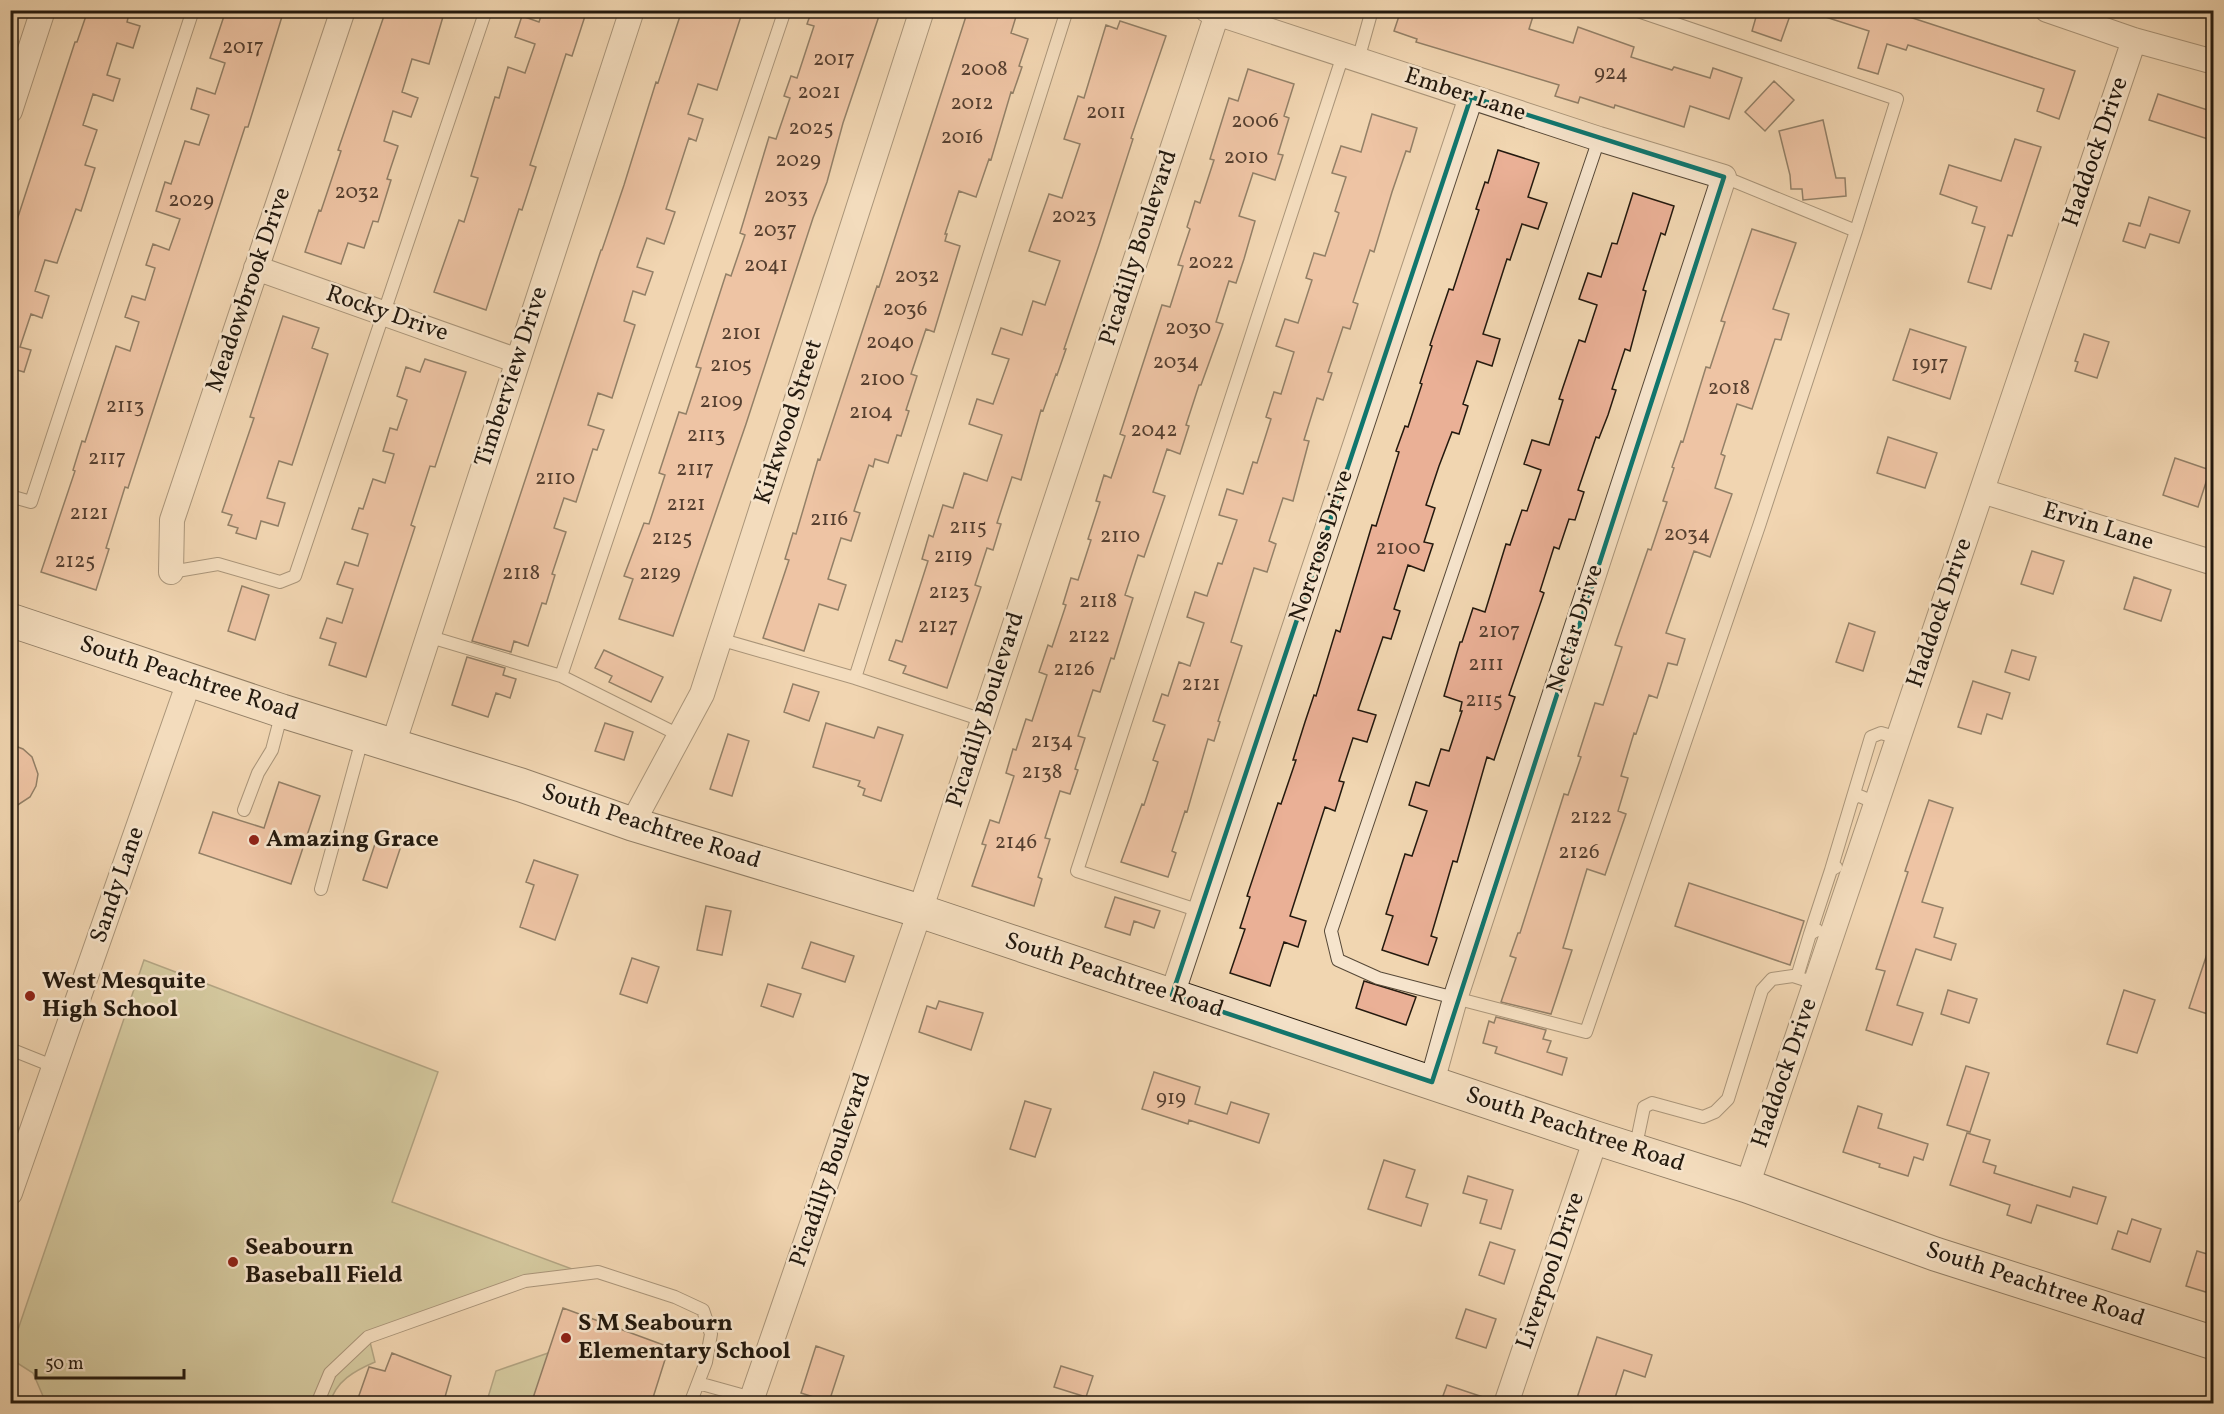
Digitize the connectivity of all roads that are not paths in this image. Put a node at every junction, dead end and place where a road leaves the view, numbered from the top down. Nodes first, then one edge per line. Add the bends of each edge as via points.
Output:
1 (43, 10) edge
2 (193, 10) edge
3 (343, 10) edge
4 (486, 10) edge
5 (633, 10) edge
6 (785, 10) edge
7 (922, 10) edge
8 (1067, 10) edge
9 (1372, 10) edge
10 (1635, 10) edge
11 (2047, 10) edge
12 (1212, 12) edge
13 (2134, 40) junction
14 (1351, 58) junction
15 (2214, 62) edge
16 (1472, 97) junction
17 (10, 111) edge
18 (1599, 139) junction
19 (1724, 177) junction
20 (1856, 231) junction
21 (256, 268) junction
22 (385, 312) junction
23 (518, 361) junction
24 (1982, 491) junction
25 (10, 496) edge
26 (2214, 563) edge
27 (171, 572) joint
28 (10, 620) edge
29 (427, 636) junction
30 (719, 639) junction
31 (561, 676) junction
32 (855, 678) junction
33 (190, 679) junction
34 (282, 711) junction
35 (983, 720) junction
36 (679, 735) junction
37 (1898, 738) junction
38 (378, 740) junction
39 (1852, 800) junction
40 (1876, 803) junction
41 (244, 810) dead end
42 (632, 824) junction
43 (1842, 871) junction
44 (321, 890) dead end
45 (920, 911) junction
46 (1200, 911) junction
47 (1806, 980) junction
48 (1172, 995) junction
49 (1455, 999) junction
50 (10, 1049) edge
51 (55, 1067) junction
52 (1432, 1082) junction
53 (1596, 1138) junction
54 (1635, 1151) junction
55 (1747, 1186) junction
56 (10, 1193) edge
57 (2214, 1344) edge
58 (698, 1383) junction
59 (751, 1401) edge
60 (317, 1404) edge
61 (690, 1404) edge
62 (1506, 1404) edge

1 - 17 street
2 - 25 lane via 31,502
3 - 21 street, Meadowbrook Drive
4 - 22 lane
5 - 23 street, Timberview Drive
6 - 31 lane
7 - 30 street, Kirkwood Street
8 - 32 lane
9 - 14 lane
10 - 20 lane via 1897,99
11 - 13 street
12 - 14 street, Ember Lane
12 - 35 street, Picadilly Boulevard
13 - 15 street
13 - 24 street, Haddock Drive
14 - 16 street, Ember Lane
14 - 46 lane via 1077,871
16 - 18 street, Ember Lane
16 - 46 street, Norcross Drive
18 - 19 street, Ember Lane
18 - 49 lane via 1331,931 1338,960 1378,978
19 - 20 lane
19 - 49 street, Nectar Drive
20 - 49 lane via 1586,1032
21 - 22 street, Rocky Drive
21 - 27 street, Meadowbrook Drive via 172,520
22 - 23 street, Rocky Drive
22 - 27 lane via 295,576 280,582 218,564
23 - 29 street, Timberview Drive
24 - 26 street, Ervin Lane
24 - 37 street, Haddock Drive
28 - 33 main road, South Peachtree Road
29 - 31 lane
29 - 38 street, Timberview Drive
30 - 32 lane
30 - 36 street, Kirkwood Street via 702,694
31 - 36 lane
32 - 35 lane
33 - 34 main road, South Peachtree Road
33 - 51 street, Sandy Lane
34 - 38 main road, South Peachtree Road
34 - 41 lane via 272,750
35 - 45 street, Picadilly Boulevard
36 - 42 street, Kirkwood Street
37 - 39 lane via 1881,734 1871,737
37 - 40 street, Haddock Drive
38 - 42 main road, South Peachtree Road
38 - 44 lane
39 - 40 lane via 1857,795
39 - 43 lane
40 - 43 street, Haddock Drive
42 - 45 main road, South Peachtree Road
43 - 47 street, Haddock Drive
45 - 48 main road, South Peachtree Road
45 - 59 street, Picadilly Boulevard
46 - 48 street, Norcross Drive
47 - 54 lane via 1772,979 1762,990 1728,1099 1703,1117 1652,1103 1644,1107
47 - 55 street, Haddock Drive
48 - 52 main road, South Peachtree Road
49 - 52 street, Nectar Drive
50 - 51 lane
51 - 56 street, Sandy Lane
52 - 53 main road, South Peachtree Road
53 - 54 main road, South Peachtree Road
53 - 62 street, Liverpool Drive
54 - 55 main road, South Peachtree Road
55 - 57 main road, South Peachtree Road via 1935,1254
58 - 59 lane
58 - 60 lane via 711,1334 704,1310 598,1272 525,1281 368,1337 330,1373
58 - 61 lane

